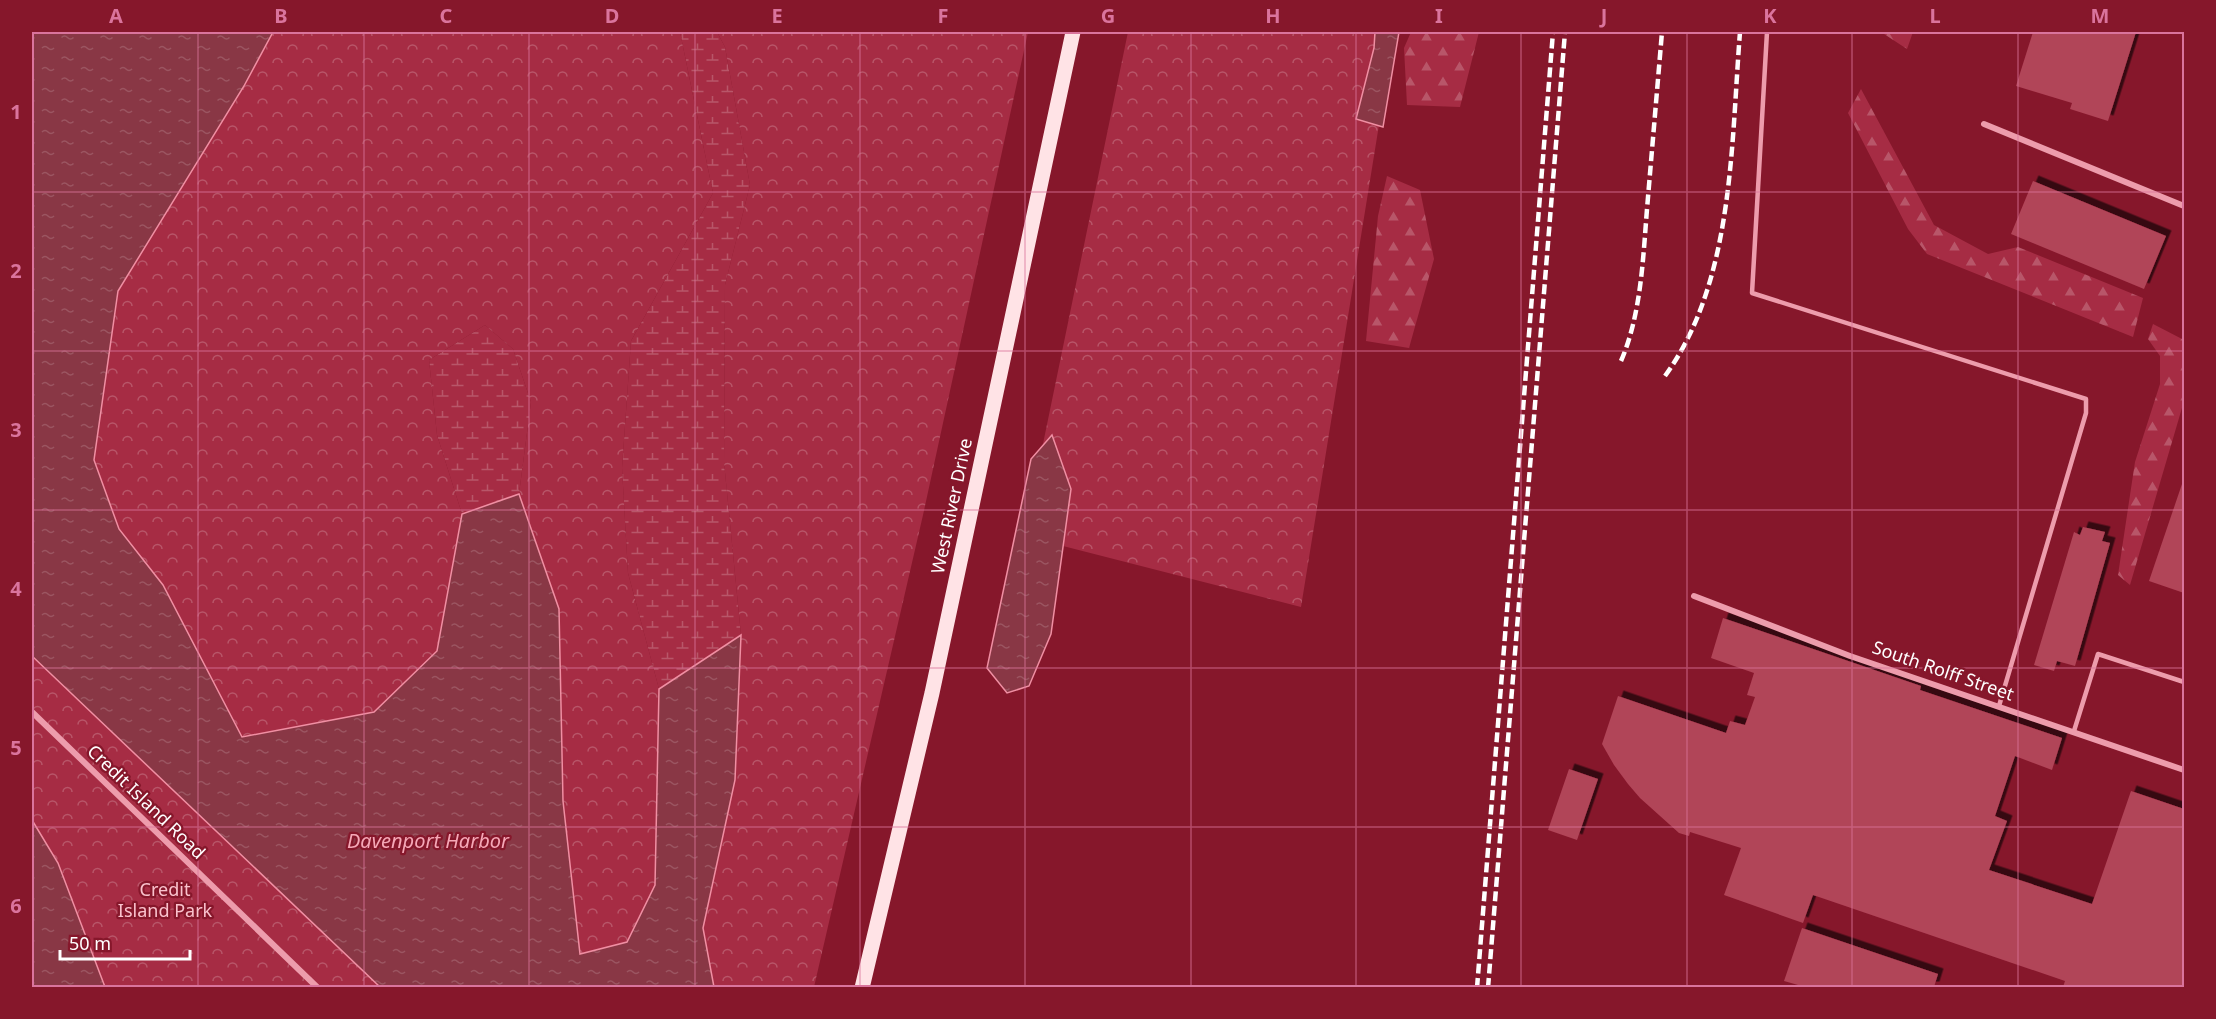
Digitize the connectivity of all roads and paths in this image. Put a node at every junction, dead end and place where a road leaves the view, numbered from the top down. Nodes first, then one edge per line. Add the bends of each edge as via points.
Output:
1 (1073, 32) edge
2 (1767, 32) edge
3 (1984, 124) dead end
4 (2184, 206) edge
5 (1694, 596) dead end
6 (2184, 682) edge
7 (2000, 706) junction
8 (32, 712) edge
9 (2074, 731) junction
10 (2184, 770) edge
11 (318, 987) edge
12 (862, 987) edge

1 - 12 main road, West River Drive via 932,693
2 - 7 lane via 1752,293 2086,399 2086,413
3 - 4 street
5 - 7 street, South Rolff Street via 1850,656
6 - 9 lane via 2098,654
7 - 9 street, South Rolff Street
8 - 11 street, Credit Island Road
9 - 10 street, South Rolff Street

